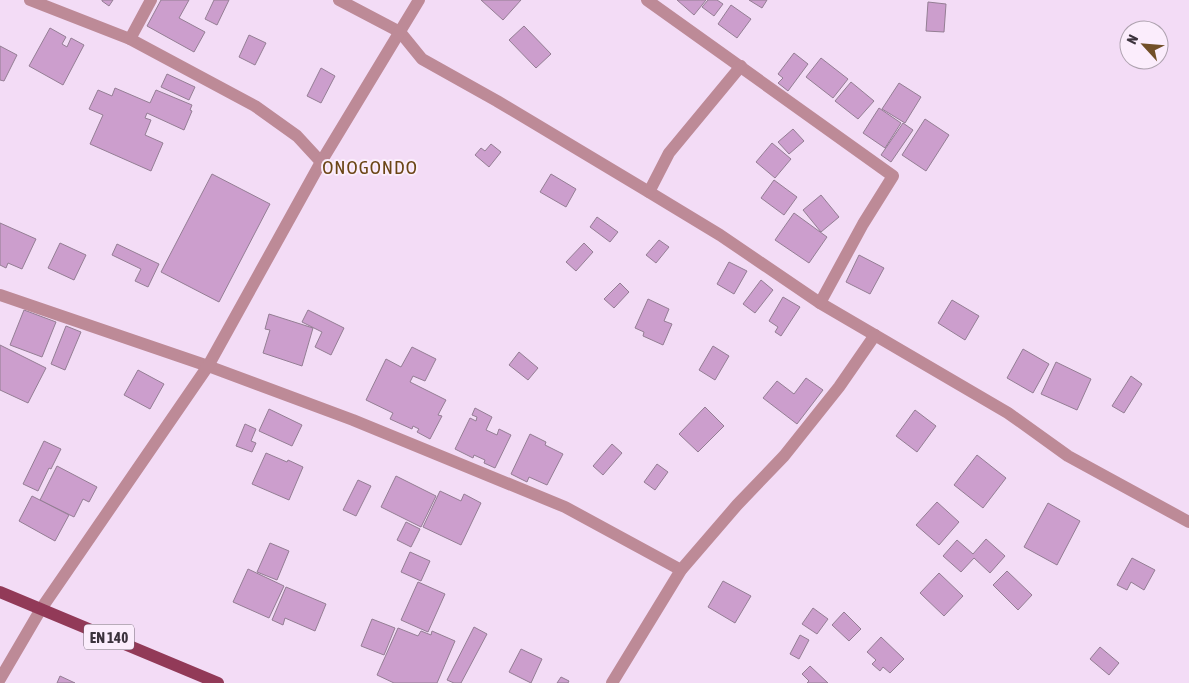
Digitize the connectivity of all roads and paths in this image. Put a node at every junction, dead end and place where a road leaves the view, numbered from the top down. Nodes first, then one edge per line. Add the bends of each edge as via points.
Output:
1 (30, 0) edge
2 (151, 0) edge
3 (339, 0) edge
4 (419, 0) edge
5 (647, 0) edge
6 (400, 32) junction
7 (130, 39) junction
8 (741, 66) junction
9 (321, 162) junction
10 (649, 192) junction
11 (0, 295) edge
12 (820, 303) junction
13 (875, 335) junction
14 (208, 366) junction
15 (1189, 522) edge
16 (681, 570) junction
17 (0, 592) edge
18 (41, 609) junction
19 (0, 679) edge
20 (218, 683) edge
21 (612, 683) edge

1 - 7 street
2 - 7 street
3 - 6 street
4 - 6 street
5 - 8 street
6 - 9 street
6 - 10 street via 422,59
7 - 9 street via 255,106 297,136
8 - 10 street via 669,153
8 - 12 street via 893,176
9 - 14 street
10 - 12 street via 720,235
11 - 14 street
12 - 13 street
13 - 15 street via 1008,413 1068,456
13 - 16 street via 784,456
14 - 16 street via 353,420 566,508
14 - 18 street
16 - 21 street
17 - 18 main road, EN 140
18 - 19 street
18 - 20 main road, EN 140

